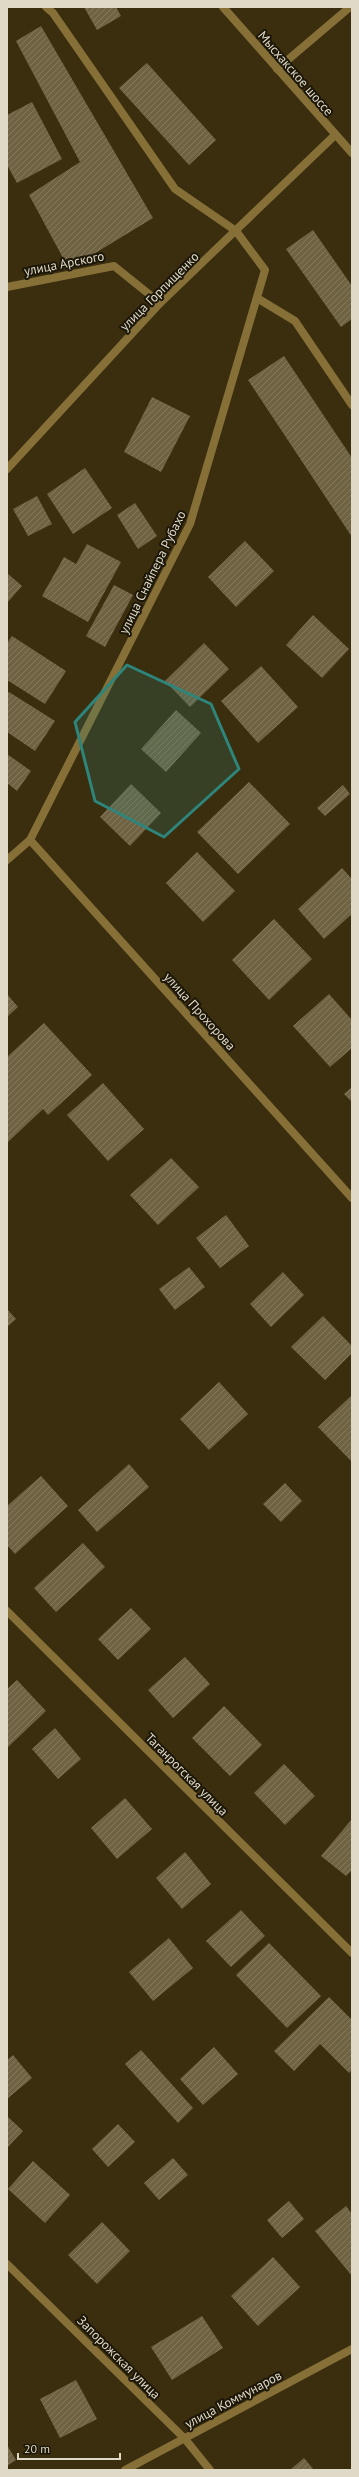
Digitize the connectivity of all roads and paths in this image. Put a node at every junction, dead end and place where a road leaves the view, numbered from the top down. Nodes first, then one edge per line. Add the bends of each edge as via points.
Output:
1 (46, 7) edge
2 (222, 7) edge
3 (350, 7) edge
4 (277, 70) junction
5 (334, 136) junction
6 (350, 148) edge
7 (236, 231) junction
8 (7, 287) edge
9 (257, 298) junction
10 (160, 303) junction
11 (352, 405) edge
12 (7, 469) edge
13 (30, 840) junction
14 (7, 860) edge
15 (352, 1198) edge
16 (7, 1611) edge
17 (352, 1953) edge
18 (7, 2264) edge
19 (352, 2349) edge
20 (185, 2439) junction
21 (125, 2470) edge
22 (210, 2470) edge

1 - 7 street via 53,13 175,189
2 - 4 street, Мысхакское шоссе
3 - 4 street
4 - 5 street, Мысхакское шоссе
5 - 6 street, Мысхакское шоссе
5 - 7 street, улица Горпищенко
7 - 9 street, улица Снайпера Рубахо via 265,270
7 - 10 street, улица Горпищенко
8 - 10 street, улица Арского via 114,266
9 - 11 street via 295,321
9 - 13 street, улица Снайпера Рубахо via 190,524
10 - 12 street, улица Горпищенко
13 - 14 street, улица Снайпера Рубахо
13 - 15 street, улица Прохорова
16 - 17 street, Таганрогская улица
18 - 20 street, Запорожская улица
19 - 20 street, улица Коммунаров
20 - 21 street, улица Коммунаров
20 - 22 street, Запорожская улица

